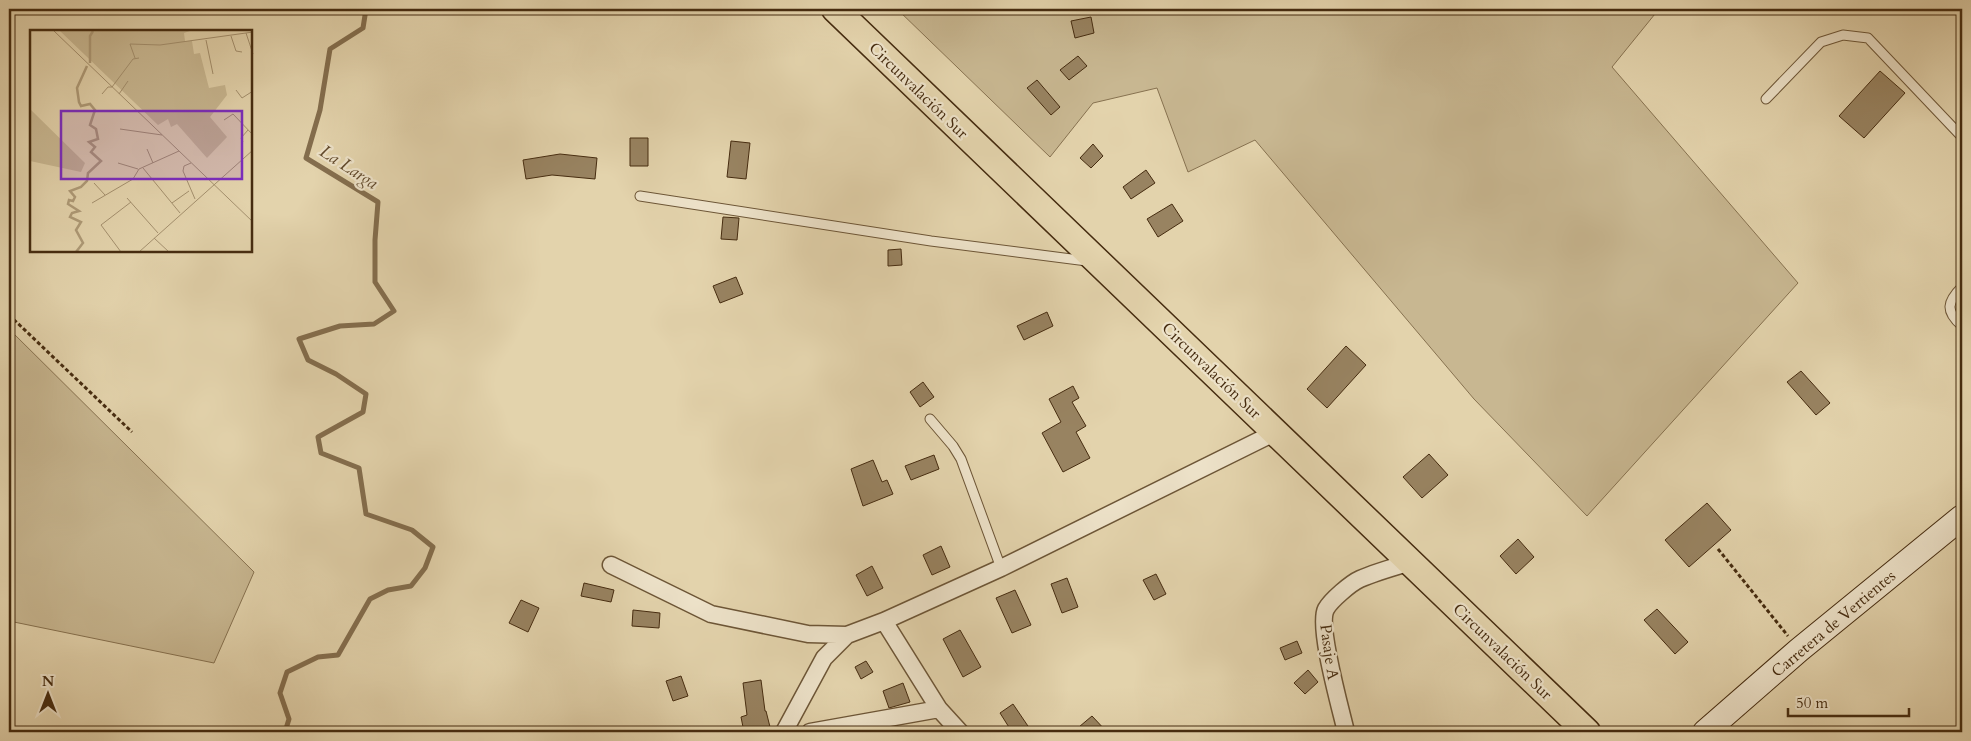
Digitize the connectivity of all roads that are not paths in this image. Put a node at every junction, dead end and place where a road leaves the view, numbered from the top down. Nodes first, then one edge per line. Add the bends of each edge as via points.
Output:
1 (834, 9) edge
2 (1766, 98) dead end
3 (1962, 137) edge
4 (640, 196) dead end
5 (1100, 263) junction
6 (1962, 287) edge
7 (1962, 326) edge
8 (930, 420) dead end
9 (1276, 432) junction
10 (1962, 517) edge
11 (1411, 562) junction
12 (611, 565) dead end
13 (1001, 568) junction
14 (884, 621) junction
15 (847, 635) junction
16 (939, 709) junction
17 (784, 732) edge
18 (810, 732) edge
19 (960, 732) edge
20 (1346, 732) edge
21 (1588, 732) edge
22 (1705, 732) edge

1 - 5 main road, Circunvalación Sur
2 - 3 lane via 1821,42 1843,36 1868,38
4 - 5 lane via 931,241
5 - 9 main road, Circunvalación Sur
6 - 7 lane via 1952,298 1950,307 1952,317
8 - 13 lane via 961,459
9 - 11 main road, Circunvalación Sur
9 - 13 street
10 - 22 main road, Carretera de Vertientes via 1799,650
11 - 20 street, Pasaje A via 1359,579 1335,598 1326,610 1327,651
11 - 21 main road, Circunvalación Sur
12 - 15 street via 711,614 808,634
13 - 14 street
14 - 15 street
14 - 16 street
15 - 17 street via 824,658
16 - 18 street
16 - 19 street

